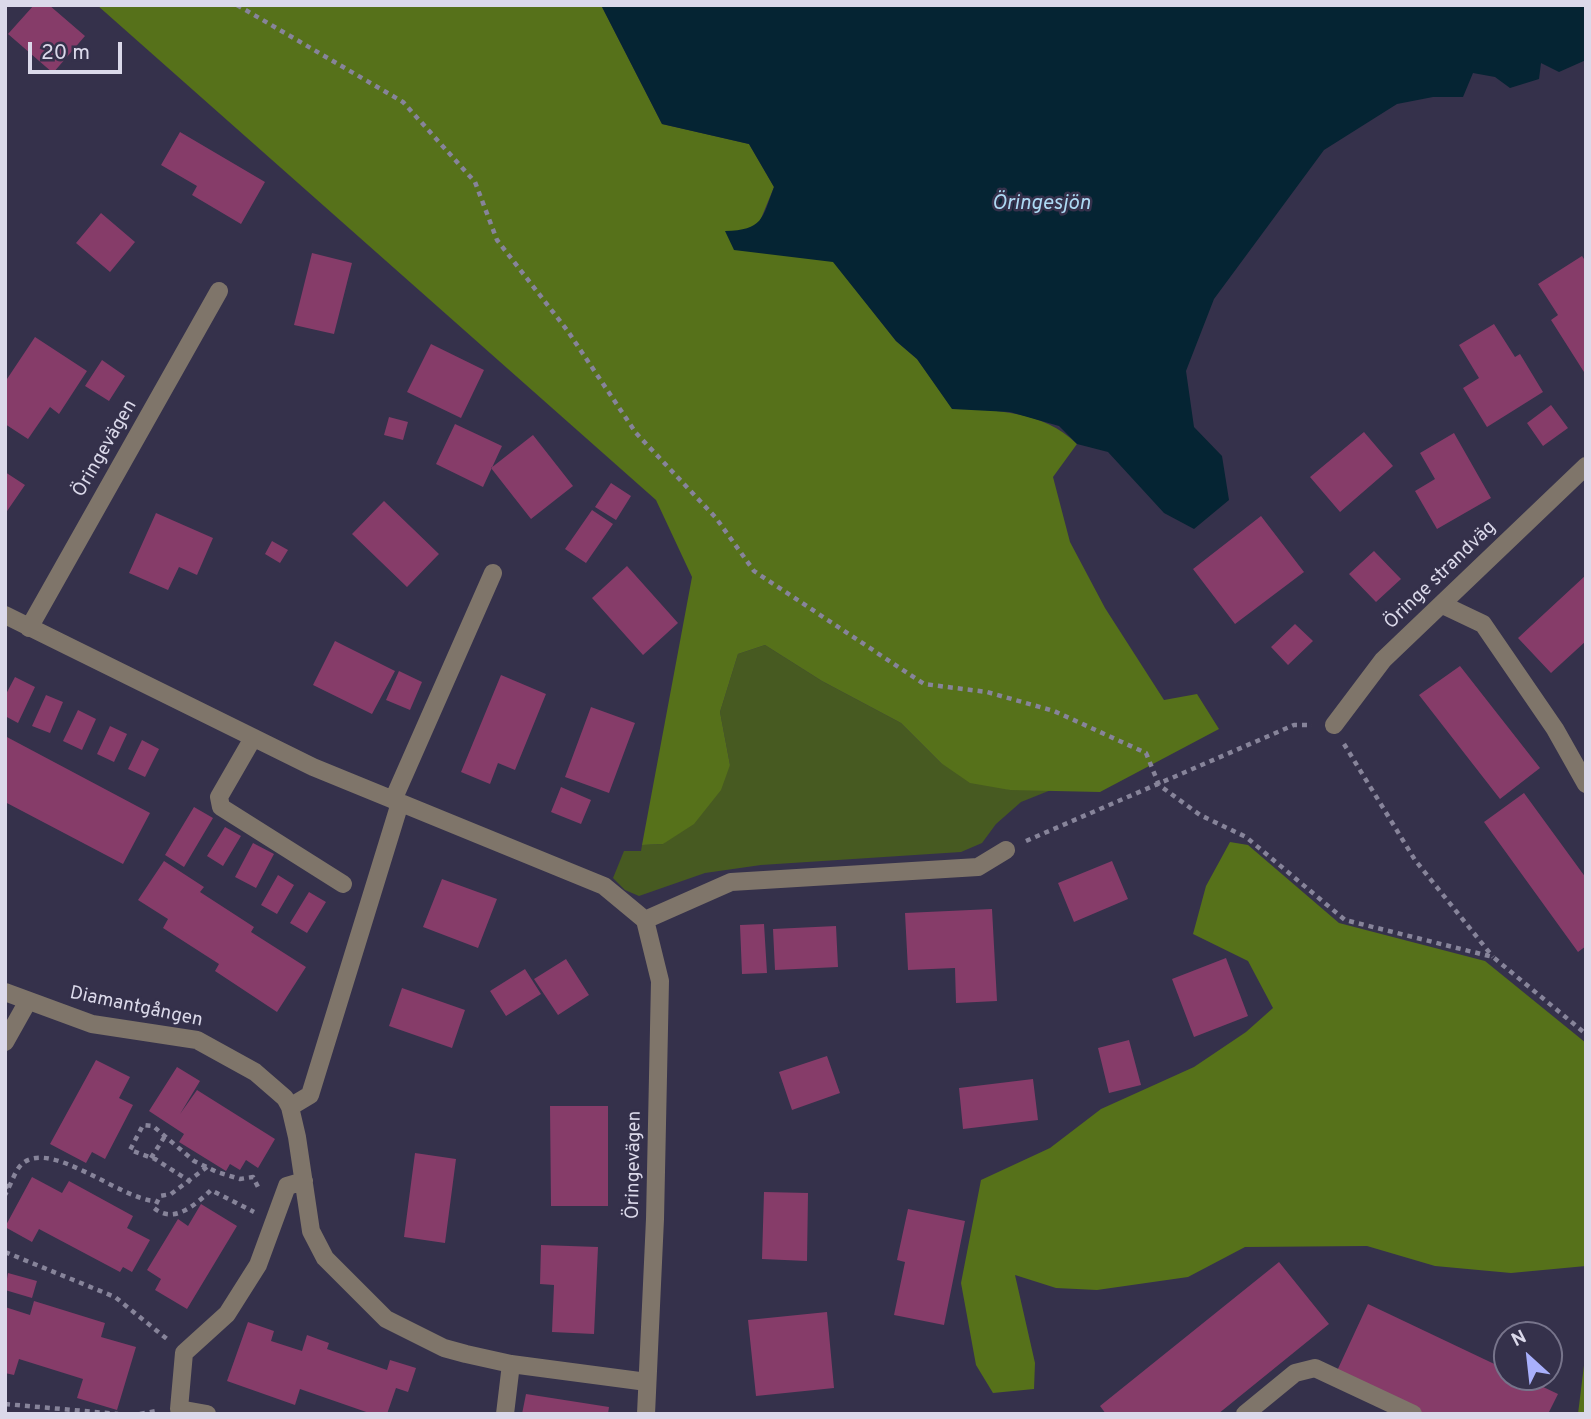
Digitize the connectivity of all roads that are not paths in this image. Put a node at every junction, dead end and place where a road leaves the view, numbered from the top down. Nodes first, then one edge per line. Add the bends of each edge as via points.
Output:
1 (219, 291) dead end
2 (1586, 466) edge
3 (493, 573) dead end
4 (1443, 605) junction
5 (13, 622) edge
6 (1334, 725) road end
7 (253, 737) junction
8 (1586, 784) edge
9 (396, 801) junction
10 (1006, 850) road end
11 (343, 884) dead end
12 (645, 920) junction
13 (5, 992) edge
14 (28, 1001) junction
15 (5, 1042) edge
16 (290, 1107) junction
17 (304, 1181) junction
18 (511, 1364) junction
19 (647, 1382) junction
20 (207, 1414) edge
21 (505, 1414) edge
22 (646, 1414) edge
23 (1245, 1414) edge
24 (1413, 1414) edge

1 - 5 street, Öringevägen
2 - 4 street, Öringe strandväg
3 - 9 street
4 - 6 street, Öringe strandväg via 1383,660
4 - 8 street via 1483,624 1555,729
5 - 7 street, Öringevägen
7 - 9 street, Öringevägen
7 - 11 street via 219,797 221,807
9 - 12 street, Öringevägen via 604,886
9 - 16 street via 310,1095
10 - 12 street via 978,867 731,882
12 - 19 street, Öringevägen via 660,981
13 - 14 street, Diamantgången
14 - 15 street
14 - 16 street, Diamantgången via 92,1024 197,1040 255,1072
16 - 17 street
17 - 18 street via 311,1231 325,1258 386,1319 444,1348
17 - 20 street via 287,1186 258,1265 228,1314 184,1353 179,1409
18 - 19 street
18 - 21 street
19 - 22 street, Öringevägen
23 - 24 street via 1295,1373 1315,1368

